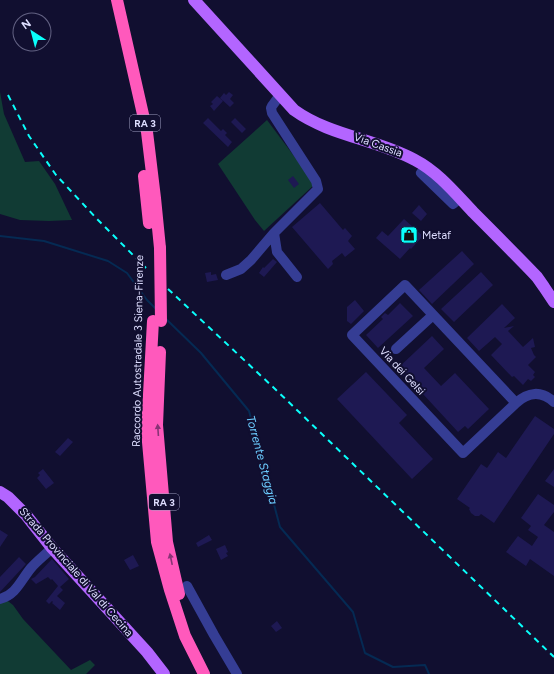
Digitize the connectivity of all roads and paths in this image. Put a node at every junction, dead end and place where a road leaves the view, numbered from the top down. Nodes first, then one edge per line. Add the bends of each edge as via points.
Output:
1 (110, 0) edge
2 (117, 0) edge
3 (194, 0) edge
4 (280, 95) junction
5 (274, 232) junction
6 (156, 248) junction
7 (226, 275) dead end
8 (297, 277) dead end
9 (554, 302) edge
10 (433, 315) junction
11 (157, 322) junction
12 (396, 349) dead end
13 (554, 402) edge
14 (516, 403) junction
15 (0, 492) edge
16 (52, 548) junction
17 (187, 586) dead end
18 (0, 599) edge
19 (164, 674) edge
20 (204, 674) edge
21 (212, 674) edge
22 (237, 674) edge

1 - 6 highway, Raccordo Autostradale 3 Siena-Firenze / RA 3 via 140,132
2 - 6 highway, Raccordo Autostradale 3 Siena-Firenze / RA 3 via 147,132 155,198
3 - 4 main road, Via Cassia
4 - 5 street via 272,106 272,113 318,189
4 - 9 main road, Via Cassia via 296,112 319,124 398,152 426,167 539,279
5 - 7 street via 241,269
5 - 8 street via 277,252
6 - 11 highway, Raccordo Autostradale 3 Siena-Firenze / RA 3, bridge
10 - 12 street, Via dei Gelsi
10 - 14 street, Via dei Gelsi
10 - 14 street, Via dei Gelsi via 405,286 352,335 463,453
11 - 20 highway, Raccordo Autostradale 3 Siena-Firenze / RA 3 via 147,431 156,542 185,636
21 -> 11 highway, Raccordo Autostradale 3 Siena-Firenze / RA 3 via 192,633 177,586 167,542 157,425
13 - 14 street, Via dei Gelsi via 547,396 538,394 525,397
15 - 16 main road, Strada Provinciale di Val di Cecina via 26,515
16 - 18 street via 33,566 13,593
16 - 19 main road, Strada Provinciale di Val di Cecina
17 - 22 street

